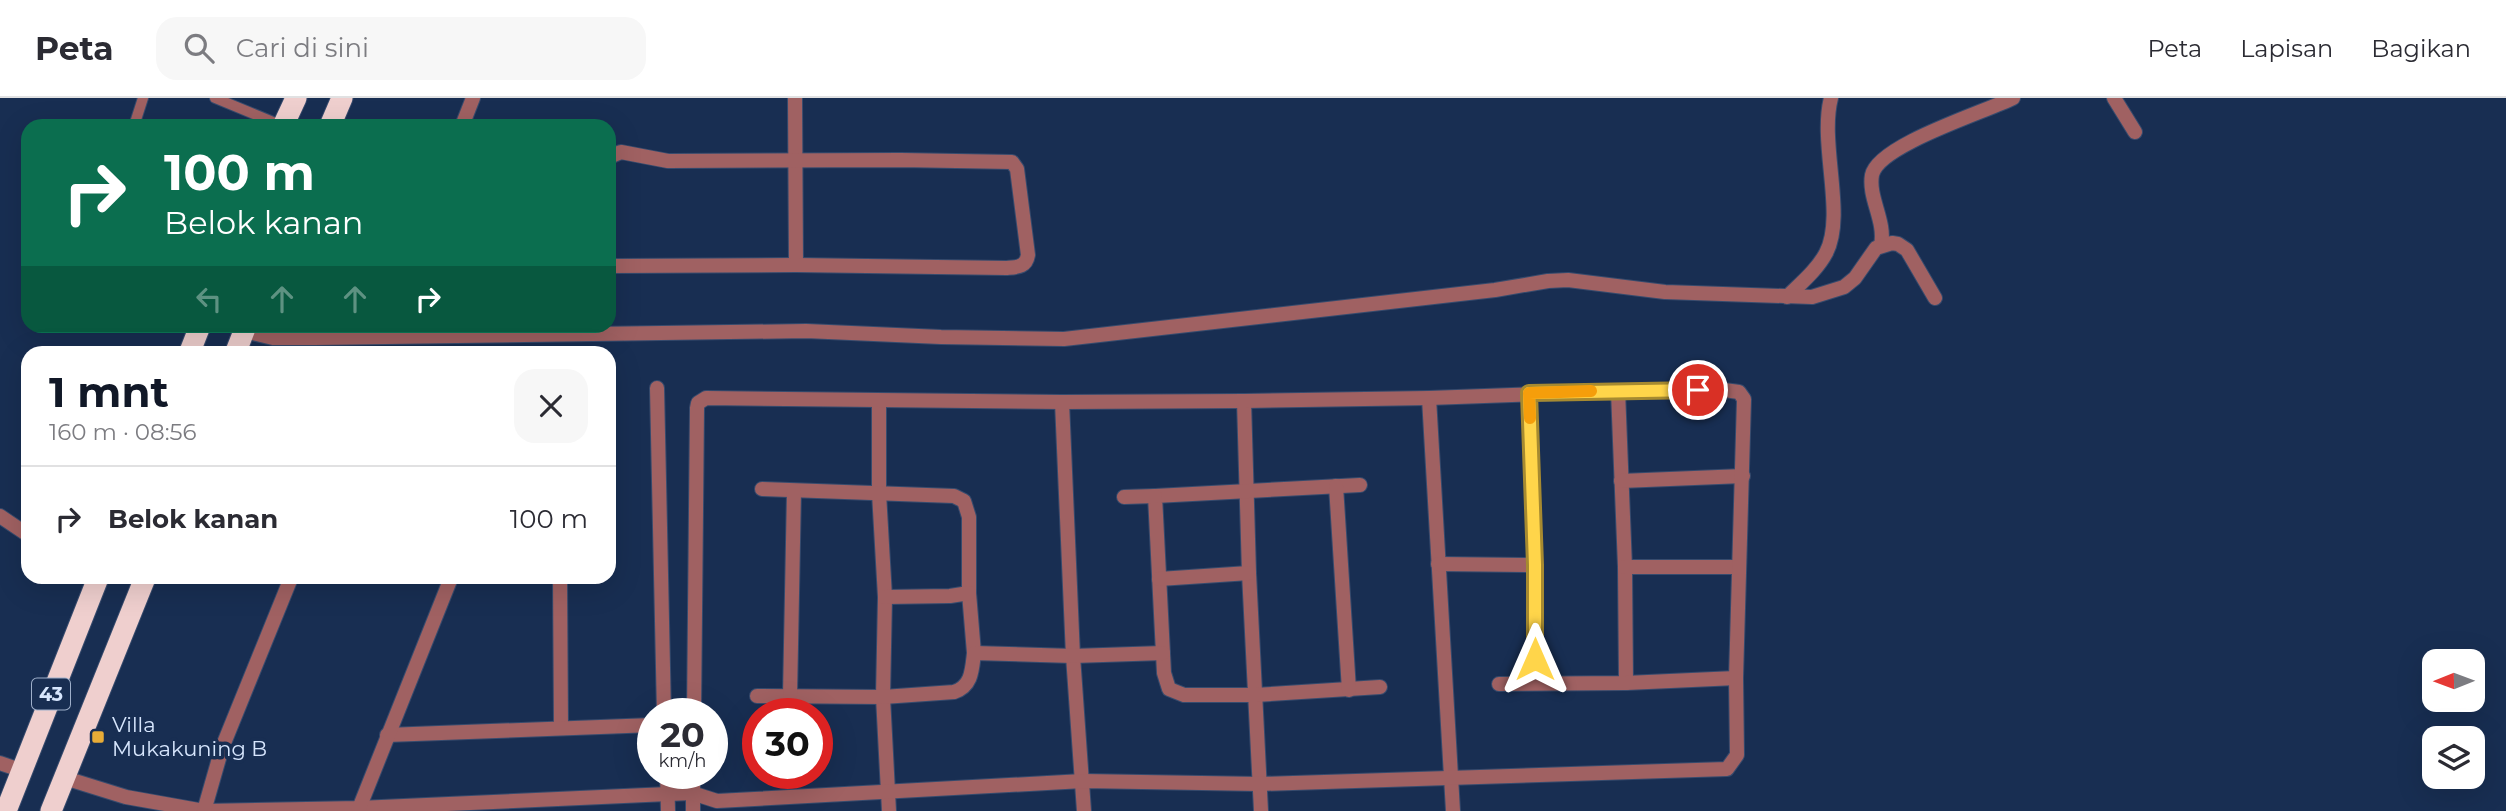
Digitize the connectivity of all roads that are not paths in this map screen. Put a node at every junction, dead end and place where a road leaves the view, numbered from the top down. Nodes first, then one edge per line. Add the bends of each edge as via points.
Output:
1 (143, 98) edge
2 (215, 98) edge
3 (296, 98) edge
4 (342, 98) edge
5 (473, 98) edge
6 (795, 98) edge
7 (1831, 98) edge
8 (2013, 98) edge
9 (2114, 98) edge
10 (136, 119) edge
11 (266, 119) edge
12 (286, 119) edge
13 (333, 119) edge
14 (465, 119) edge
15 (2135, 132) dead end
16 (616, 154) edge
17 (794, 160) junction
18 (1881, 245) junction
19 (796, 265) junction
20 (616, 267) edge
21 (1787, 297) junction
22 (1935, 298) dead end
23 (616, 331) edge
24 (259, 333) edge
25 (297, 333) edge
26 (657, 388) dead end
27 (1618, 391) junction
28 (1529, 393) junction
29 (1429, 398) junction
30 (879, 401) junction
31 (1244, 401) junction
32 (1062, 402) junction
33 (1743, 476) junction
34 (1621, 481) junction
35 (1336, 485) junction
36 (1360, 485) dead end
37 (762, 489) dead end
38 (1247, 489) junction
39 (794, 491) junction
40 (879, 493) junction
41 (1155, 496) junction
42 (1124, 497) dead end
43 (0, 516) edge
44 (21, 530) edge
45 (1438, 564) junction
46 (1535, 565) junction
47 (1625, 567) junction
48 (1738, 567) junction
49 (1249, 573) junction
50 (1159, 579) junction
51 (92, 584) edge
52 (143, 584) edge
53 (289, 584) edge
54 (449, 584) edge
55 (560, 584) edge
56 (969, 593) junction
57 (885, 597) junction
58 (974, 653) junction
59 (1163, 653) junction
60 (1073, 656) junction
61 (1736, 678) junction
62 (1535, 682) junction
63 (1626, 682) junction
64 (1499, 684) dead end
65 (1380, 687) dead end
66 (1349, 690) junction
67 (1255, 695) junction
68 (757, 696) dead end
69 (790, 696) junction
70 (883, 697) junction
71 (664, 698) edge
72 (694, 698) edge
73 (637, 726) edge
74 (561, 728) junction
75 (387, 736) junction
76 (0, 763) edge
77 (23, 771) junction
78 (65, 778) junction
79 (1452, 778) junction
80 (1083, 781) junction
81 (1260, 785) junction
82 (668, 789) edge
83 (692, 789) edge
84 (889, 792) junction
85 (692, 793) junction
86 (668, 794) junction
87 (717, 801) junction
88 (358, 810) edge
89 (5, 811) edge
90 (51, 811) edge
91 (204, 811) edge
92 (668, 811) edge
93 (693, 811) edge
94 (700, 811) edge
95 (889, 811) edge
96 (1084, 811) edge
97 (1261, 811) edge
98 (1453, 811) edge

1 - 10 lane
2 - 11 lane
3 - 12 highway
4 - 13 highway
5 - 14 street
6 - 17 street
7 - 21 street via 1827,128 1831,241 1820,262
8 - 18 street via 1911,142 1877,164 1872,178
9 - 15 street
16 - 17 street via 668,161
17 - 19 street
17 - 19 street via 1012,162 1017,169 1028,255 1021,266 1007,268
18 - 21 street via 1844,287 1812,297
18 - 22 street via 1903,246
19 - 20 street
21 - 23 street via 1665,292 1568,280 1064,339 806,331
24 - 25 street via 273,338
26 - 71 street
27 - 28 street
27 - 33 street via 1724,390 1742,394
27 - 34 street
28 - 29 street
28 - 46 street
29 - 31 street
29 - 45 street
30 - 32 street
30 - 40 street
30 - 72 street via 706,398 698,403
31 - 32 street
31 - 38 street
32 - 60 street
33 - 34 street
33 - 48 street
34 - 47 street
35 - 36 street
35 - 38 street
35 - 66 street
37 - 39 street
38 - 41 street
38 - 49 street
39 - 40 street
39 - 69 street
40 - 56 street via 954,496 964,501 969,517
40 - 57 street
41 - 42 street
41 - 50 street
43 - 44 street
45 - 46 street
45 - 79 street
46 - 62 street
47 - 48 street
47 - 63 street
48 - 61 street
49 - 50 street
49 - 67 street
50 - 59 street
51 - 77 highway, 43
52 - 78 highway, 43
53 - 91 street via 222,748
54 - 75 street
55 - 74 street
56 - 57 street
56 - 58 street
57 - 70 street
58 - 60 street
58 - 70 street via 972,673 961,690
59 - 60 street
59 - 67 street via 1165,681 1177,694
60 - 80 street
61 - 63 street
61 - 79 street via 1737,755 1727,769
62 - 63 street
62 - 64 street
65 - 66 street
66 - 67 street
67 - 81 street
68 - 69 street
69 - 70 street
70 - 84 street
73 - 74 street
74 - 75 street
75 - 88 street
76 - 77 street
77 - 89 highway, 43
78 - 90 highway, 43
78 - 91 street via 126,797
79 - 81 street
79 - 98 street
80 - 81 street
80 - 84 street
80 - 96 street
81 - 97 street
82 - 86 street
83 - 85 street
84 - 87 street
84 - 95 street
85 - 86 street
85 - 87 street
85 - 93 street
86 - 88 street
86 - 92 street
87 - 94 street
88 - 91 street

